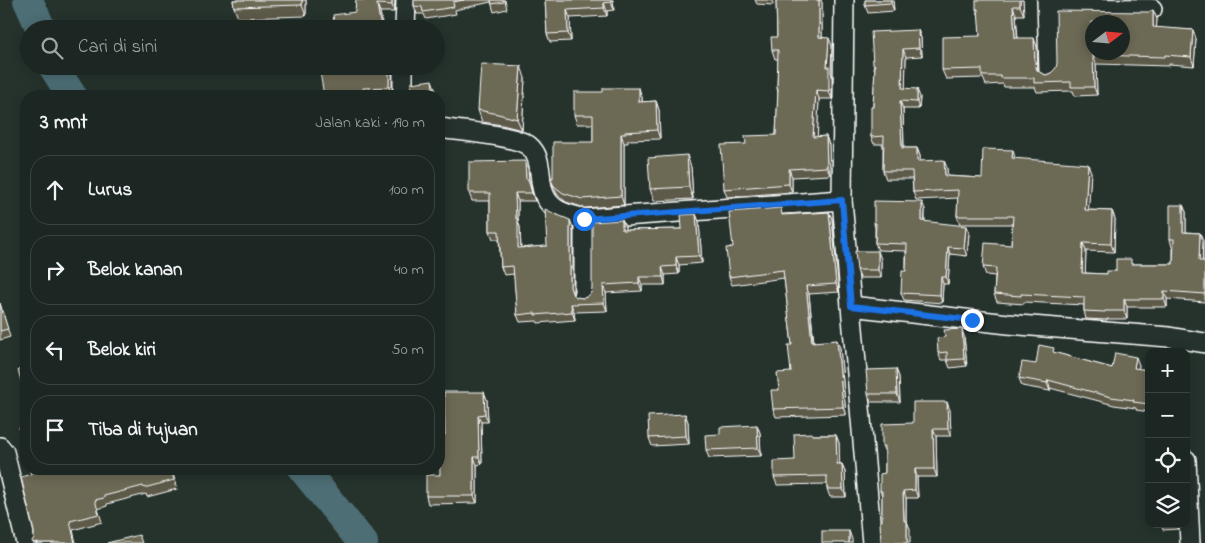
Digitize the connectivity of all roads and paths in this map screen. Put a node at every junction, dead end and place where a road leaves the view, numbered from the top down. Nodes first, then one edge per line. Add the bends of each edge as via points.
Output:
1 (406, 0) edge
2 (844, 0) edge
3 (1047, 4) edge
4 (1152, 9) edge
5 (405, 20) edge
6 (1049, 72) edge
7 (404, 75) edge
8 (403, 90) edge
9 (445, 129) edge
10 (842, 200) junction
11 (584, 219) junction
12 (584, 295) dead end
13 (851, 306) junction
14 (1193, 345) edge
15 (0, 447) edge
16 (1189, 483) edge
17 (1195, 540) edge
18 (26, 543) edge
19 (872, 543) edge

1 - 5 street
2 - 10 street
3 - 4 street
3 - 6 street
7 - 8 street
9 - 11 street via 504,137 530,147 537,156 543,194 548,202 556,209
10 - 11 street
10 - 13 street
11 - 12 street
13 - 14 street via 999,323 1169,337
13 - 19 street
15 - 18 street via 4,452
16 - 17 street

